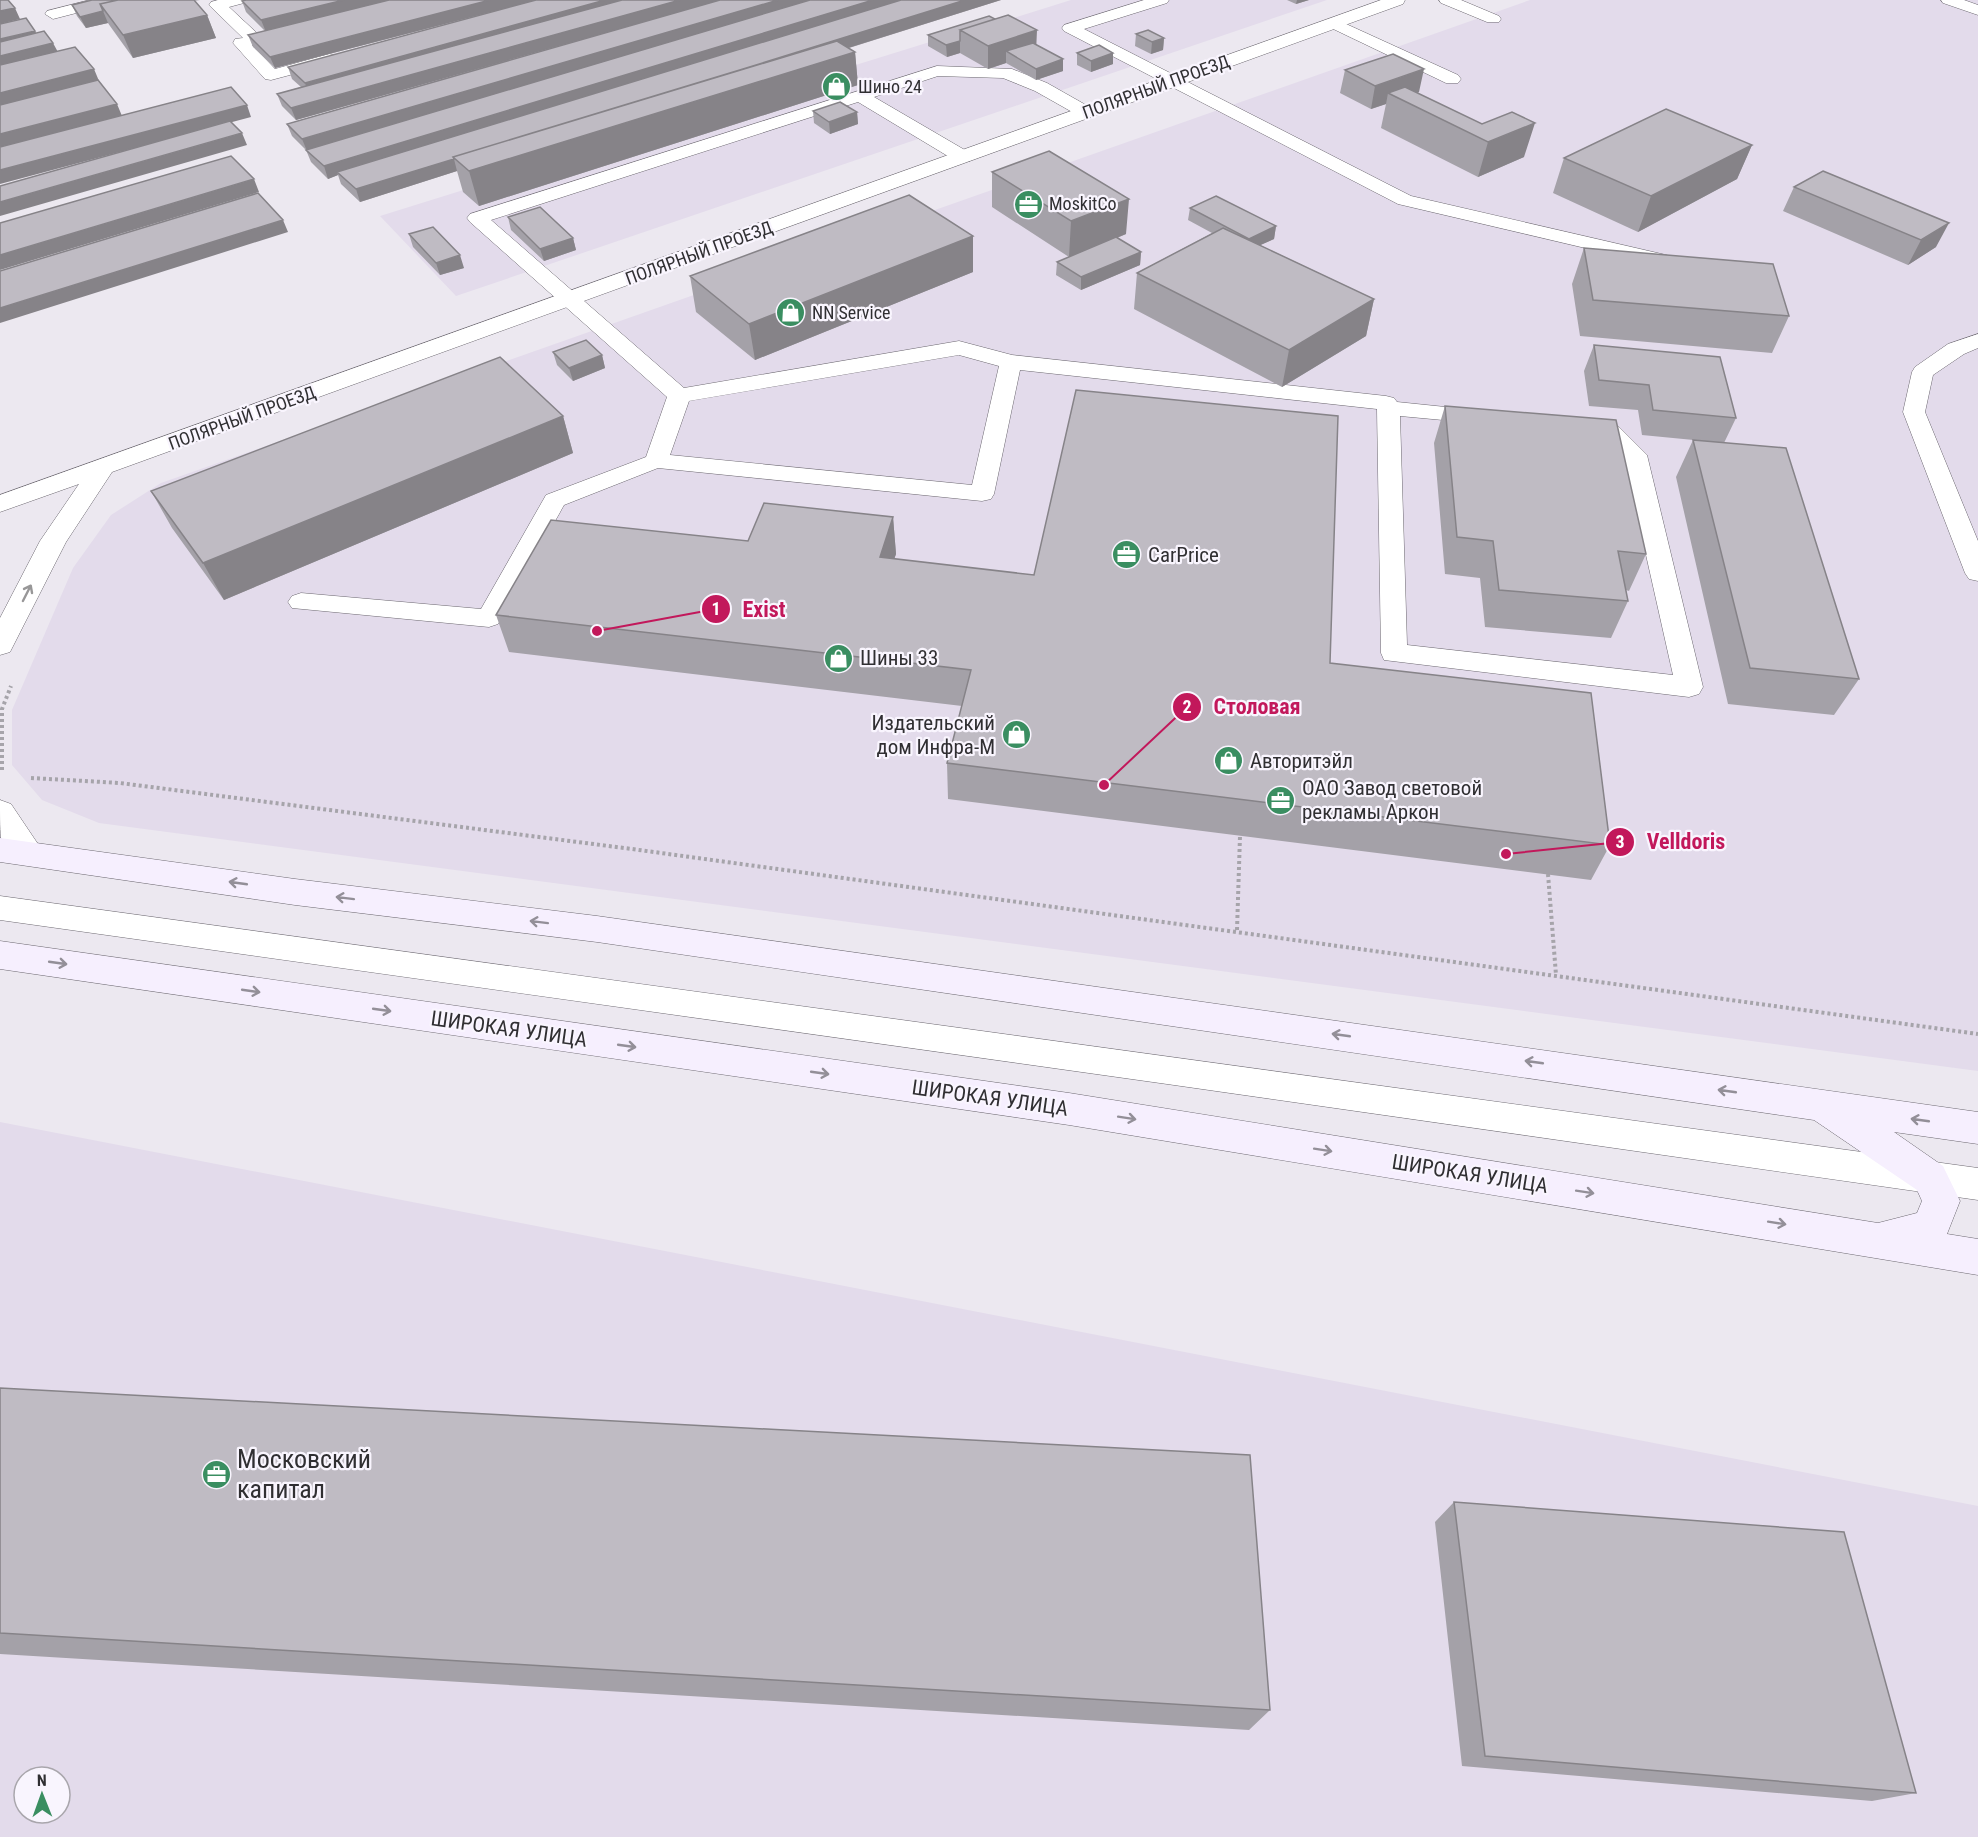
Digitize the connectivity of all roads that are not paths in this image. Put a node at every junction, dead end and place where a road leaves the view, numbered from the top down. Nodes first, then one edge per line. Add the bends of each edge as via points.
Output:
1 (42, 0) edge
2 (109, 0) edge
3 (238, 0) edge
4 (1161, 0) edge
5 (1397, 0) edge
6 (1447, 0) edge
7 (1949, 0) edge
8 (1978, 10) edge
9 (1493, 19) dead end
10 (1333, 23) junction
11 (311, 25) edge
12 (254, 39) junction
13 (350, 54) edge
14 (1452, 79) dead end
15 (1173, 81) junction
16 (860, 96) junction
17 (1087, 113) junction
18 (963, 157) junction
19 (1688, 267) edge
20 (571, 300) junction
21 (1978, 341) edge
22 (1011, 362) junction
23 (679, 396) junction
24 (1388, 408) junction
25 (1515, 420) edge
26 (1561, 424) edge
27 (656, 461) junction
28 (102, 469) junction
29 (0, 504) edge
30 (1978, 573) edge
31 (302, 602) dead end
32 (0, 645) edge
33 (0, 812) edge
34 (9, 855) edge
35 (0, 908) edge
36 (0, 955) edge
37 (1817, 1104) junction
38 (1978, 1128) edge
39 (1930, 1178) junction
40 (1978, 1184) edge
41 (1874, 1238) junction
42 (1978, 1257) edge

1 - 2 lane via 57,20
3 - 12 lane via 217,5
4 - 15 lane via 1070,28
5 - 10 street, ПОЛЯРНЫЙ ПРОЕЗД
6 - 9 lane
7 - 8 lane
10 - 14 lane
10 - 15 street, ПОЛЯРНЫЙ ПРОЕЗД
11 - 12 lane
12 - 13 lane via 241,43 271,75
15 - 17 street, ПОЛЯРНЫЙ ПРОЕЗД
15 - 19 lane via 1406,200
16 - 17 lane via 937,71 1006,73
16 - 18 lane
16 - 20 lane via 477,218
17 - 18 street, ПОЛЯРНЫЙ ПРОЕЗД
18 - 20 street, ПОЛЯРНЫЙ ПРОЕЗД
20 - 23 lane
20 - 28 street, ПОЛЯРНЫЙ ПРОЕЗД
21 - 30 lane via 1956,349 1923,372 1914,412
22 - 23 lane via 959,348
22 - 24 lane via 1386,404
22 - 27 lane via 982,494
23 - 27 lane
24 - 25 lane
24 - 26 lane via 1395,653 1689,687 1635,455 1606,428
27 - 31 lane via 555,500 489,618
28 - 29 street, ПОЛЯРНЫЙ ПРОЕЗД
32 -> 28 street via 53,542
33 - 34 street
37 -> 34 main road via 597,929
35 - 39 lane
36 -> 41 main road, ШИРОКАЯ УЛИЦА via 1069,1109
38 -> 37 main road
37 - 39 main road
39 - 40 lane
39 - 41 main road via 1941,1201 1930,1229
41 - 42 main road, ШИРОКАЯ УЛИЦА

